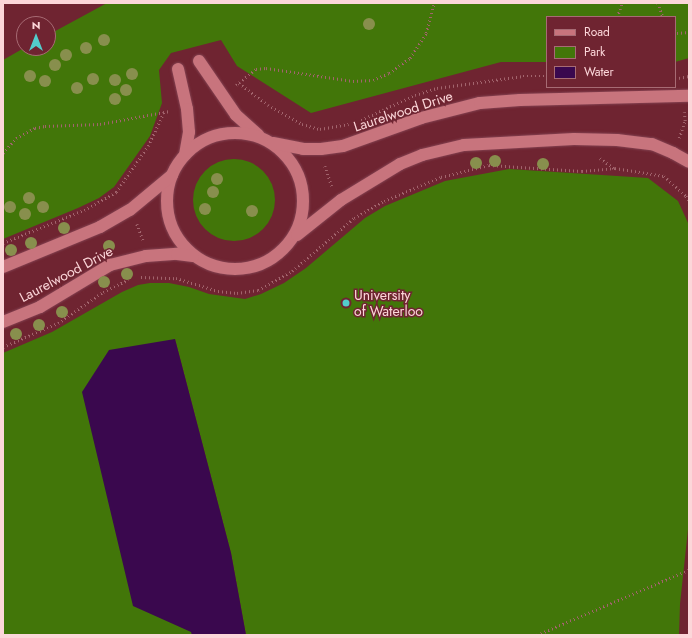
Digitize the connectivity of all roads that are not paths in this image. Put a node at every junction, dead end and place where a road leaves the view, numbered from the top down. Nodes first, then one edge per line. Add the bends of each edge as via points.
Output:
1 (199, 61) dead end
2 (178, 69) dead end
3 (686, 100) edge
4 (258, 135) junction
5 (272, 143) junction
6 (185, 155) junction
7 (689, 162) edge
8 (172, 175) junction
9 (297, 235) junction
10 (193, 256) junction
11 (3, 267) edge
12 (3, 322) edge

1 - 4 street via 236,115
2 - 6 street via 187,109
3 - 5 street, Laurelwood Drive via 520,100 480,103 421,118 343,146 303,149
4 - 5 street
4 - 6 street via 226,134 203,141
5 - 9 street via 288,158 299,176 304,198
6 - 8 street
7 - 9 street via 652,144 617,140 574,139 464,145 400,164 341,200
8 - 10 street via 166,197 169,219 178,240
8 - 11 street, Laurelwood Drive via 130,210 100,227
9 - 10 street via 277,256 257,266 235,270 213,266
10 - 12 street, Laurelwood Drive via 146,256 110,265 40,307

